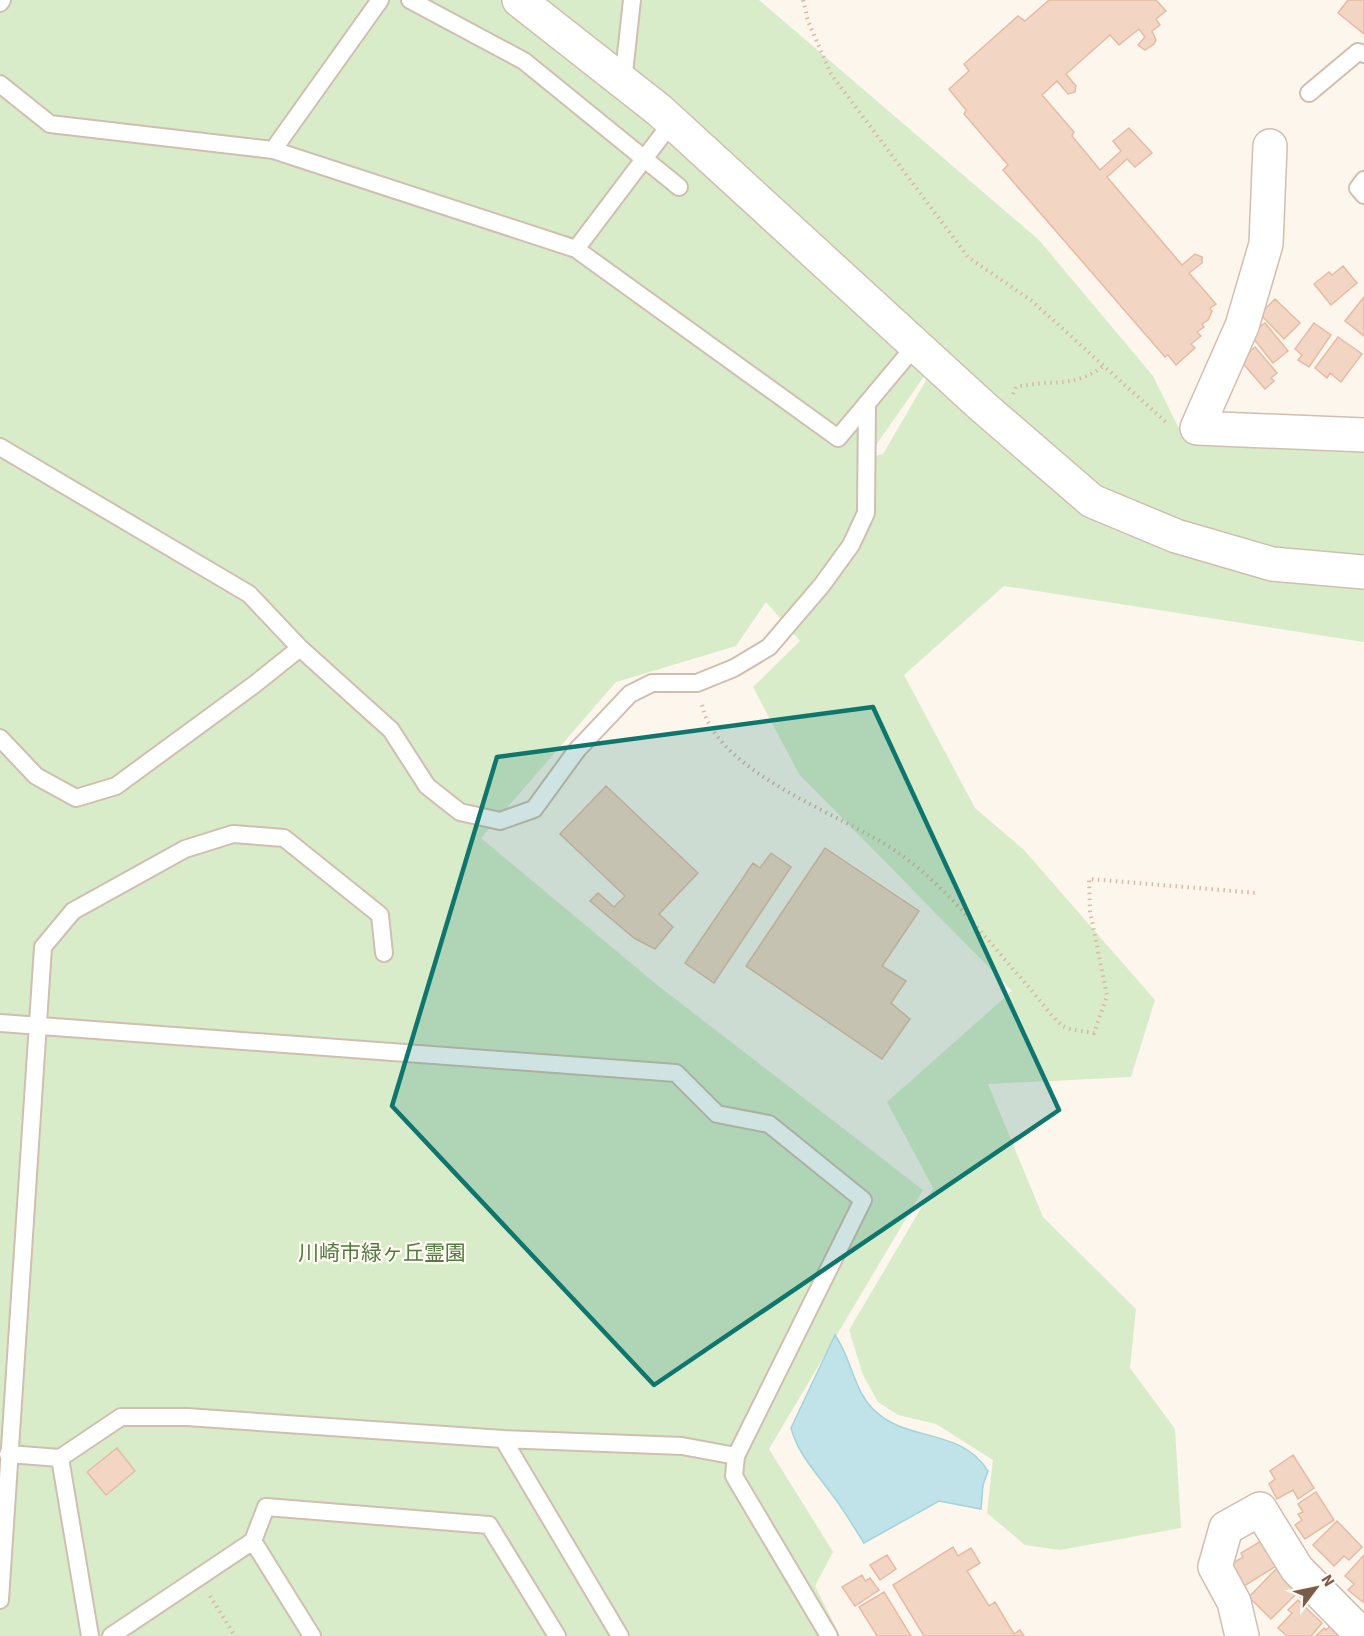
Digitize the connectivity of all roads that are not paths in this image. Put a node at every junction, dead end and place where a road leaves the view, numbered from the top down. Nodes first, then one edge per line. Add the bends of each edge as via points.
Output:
1 (380, 0) edge
2 (410, 0) edge
3 (519, 0) edge
4 (632, 0) edge
5 (1364, 54) edge
6 (623, 82) junction
7 (0, 84) edge
8 (1309, 93) dead end
9 (672, 122) junction
10 (1270, 146) dead end
11 (273, 150) junction
12 (642, 158) junction
13 (1364, 180) edge
14 (679, 187) dead end
15 (1364, 195) edge
16 (576, 249) junction
17 (915, 346) junction
18 (867, 403) junction
19 (1364, 435) edge
20 (0, 447) edge
21 (1364, 572) edge
22 (300, 648) junction
23 (0, 738) edge
24 (384, 953) dead end
25 (0, 1023) edge
26 (36, 1027) junction
27 (6, 1401) edge
28 (503, 1439) junction
29 (8, 1454) junction
30 (736, 1456) junction
31 (60, 1458) junction
32 (253, 1542) junction
33 (0, 1600) edge
34 (90, 1636) edge
35 (111, 1636) edge
36 (312, 1636) edge
37 (557, 1636) edge
38 (620, 1636) edge
39 (829, 1636) edge
40 (1242, 1636) edge
41 (1363, 1636) edge

1 - 11 lane
2 - 12 lane via 524,61
3 - 6 street
4 - 6 lane
5 - 8 lane via 1358,52
6 - 9 street
7 - 11 lane via 50,124
9 - 12 lane
9 - 17 street
10 - 19 street via 1266,244 1242,326 1197,428
11 - 16 lane
12 - 14 lane
12 - 16 lane
13 - 15 lane via 1358,188
16 - 18 lane via 838,438
17 - 18 lane
17 - 21 street via 1092,501 1176,536 1272,564
18 - 22 lane via 866,513 851,545 822,585 769,647 734,668 698,683 652,683 630,694 577,750 534,809 500,821 460,812 426,786 391,730
20 - 22 lane via 249,594
22 - 23 lane via 116,786 76,798 36,776
24 - 26 lane via 380,915 284,837 233,834 185,849 73,911 43,947
25 - 26 lane
26 - 27 lane
26 - 30 lane via 676,1073 717,1114 769,1124 863,1200
27 - 29 lane
28 - 30 lane via 682,1446
28 - 31 lane via 121,1417
28 - 38 lane
29 - 31 lane
29 - 33 lane
30 - 39 lane via 734,1476
31 - 34 lane
32 - 35 lane
32 - 36 lane
32 - 37 lane via 266,1507 489,1525
40 - 41 street via 1234,1602 1215,1567 1226,1528 1260,1509 1298,1569

